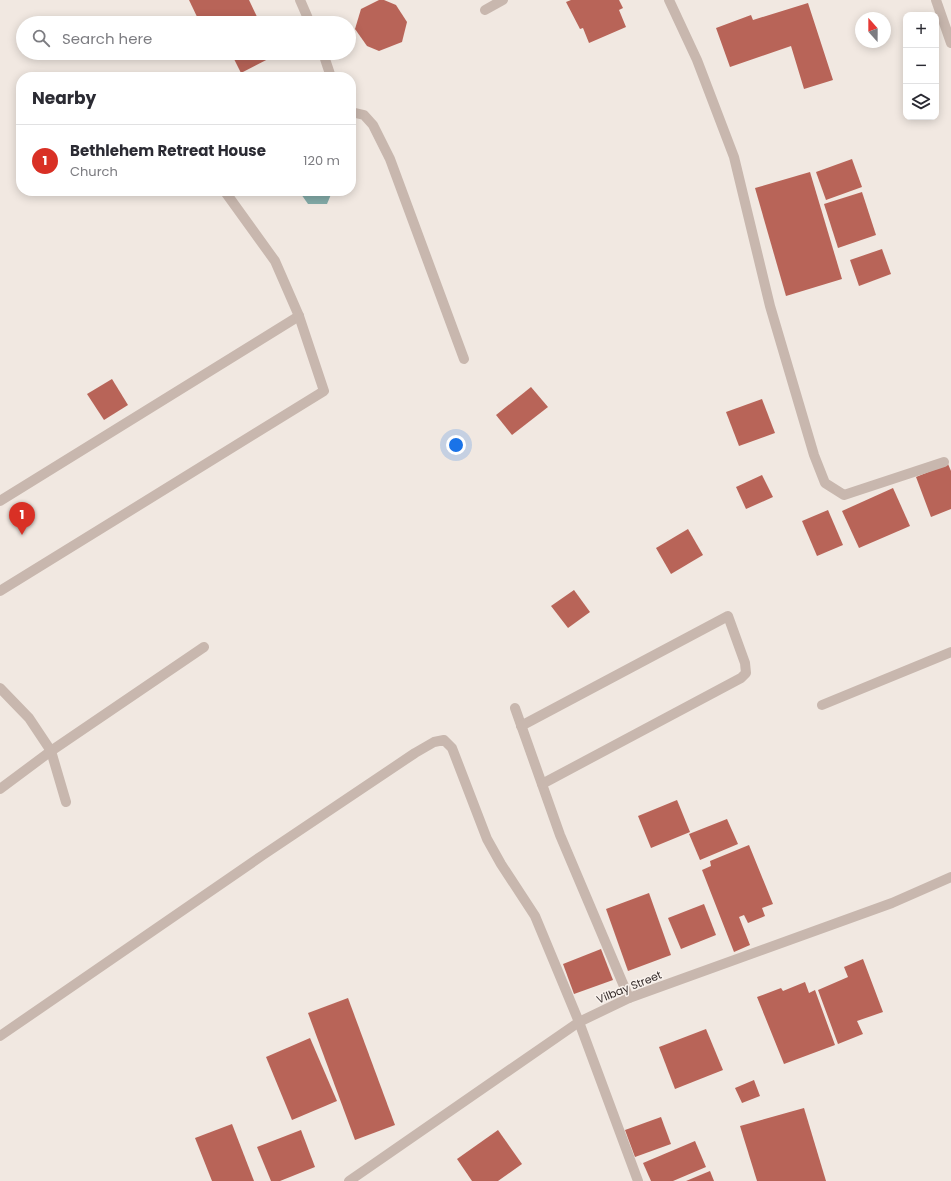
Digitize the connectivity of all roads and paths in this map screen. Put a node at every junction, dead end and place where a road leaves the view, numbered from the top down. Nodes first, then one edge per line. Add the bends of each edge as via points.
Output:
1 (300, 0) edge
2 (502, 0) edge
3 (669, 0) edge
4 (936, 0) edge
5 (485, 10) dead end
6 (307, 16) edge
7 (951, 43) edge
8 (325, 60) edge
9 (329, 72) edge
10 (356, 113) edge
11 (228, 196) edge
12 (299, 316) junction
13 (464, 359) dead end
14 (944, 462) dead end
15 (0, 501) edge
16 (0, 591) edge
17 (204, 647) dead end
18 (951, 652) edge
19 (0, 688) edge
20 (822, 705) dead end
21 (515, 708) dead end
22 (522, 726) junction
23 (51, 751) junction
24 (542, 784) junction
25 (0, 789) edge
26 (66, 802) dead end
27 (951, 877) edge
28 (629, 998) junction
29 (579, 1022) junction
30 (0, 1036) edge
31 (349, 1181) edge
32 (638, 1181) edge

1 - 6 street
2 - 5 street
3 - 14 street via 698,60 734,157 770,306 814,455 825,482 844,495
4 - 7 street
8 - 9 street
10 - 13 street via 364,115 374,125 390,159
11 - 12 street via 275,261
12 - 15 street
12 - 16 street via 324,391
17 - 23 street
18 - 20 street
19 - 23 street via 29,718
21 - 22 street
22 - 24 street
22 - 24 street via 728,616 745,663 746,673 741,678
23 - 25 street
23 - 26 street
24 - 28 street via 560,835
27 - 28 street, Vilbay Street via 892,903
28 - 29 street, Vilbay Street
29 - 30 street via 535,916 487,839 452,748 444,740 434,742 415,753
29 - 31 street, Vilbay Street
29 - 32 street

